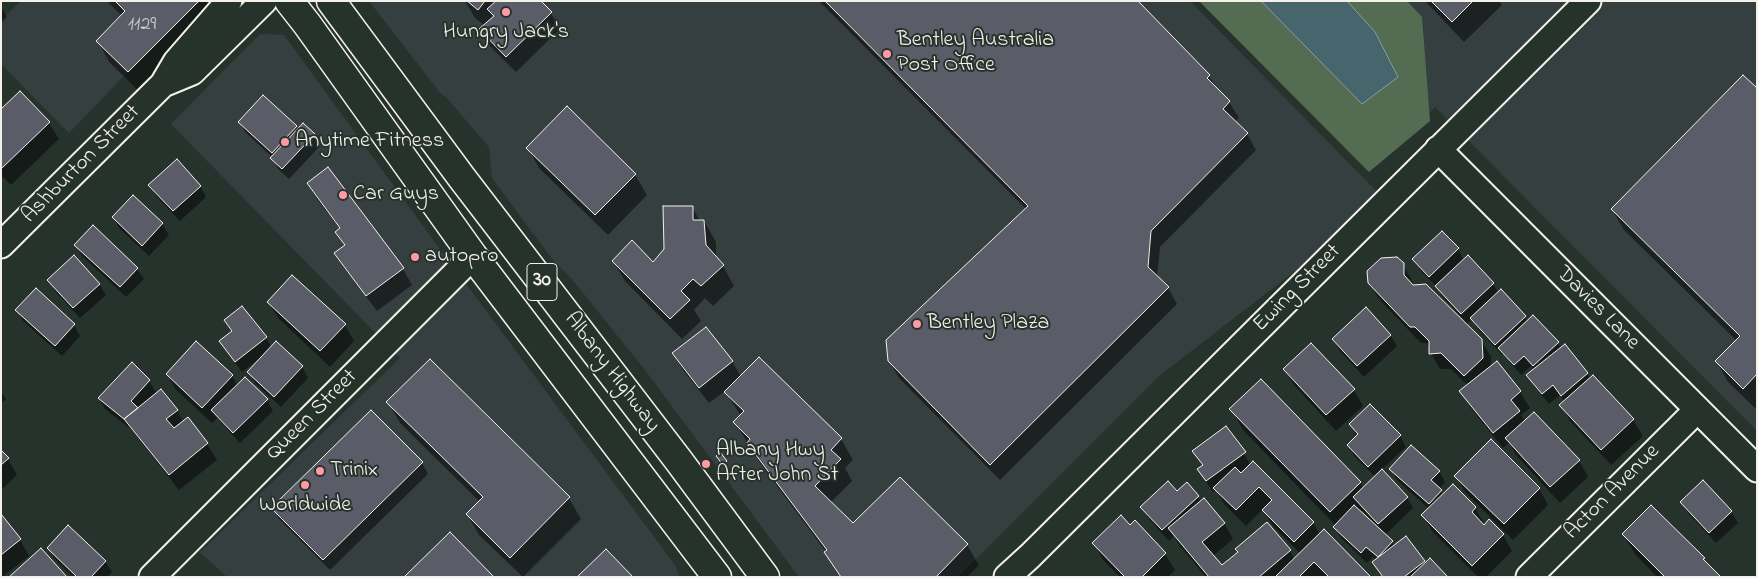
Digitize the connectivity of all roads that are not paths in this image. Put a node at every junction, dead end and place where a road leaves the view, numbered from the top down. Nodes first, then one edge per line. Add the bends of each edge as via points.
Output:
1 (229, 1) edge
2 (264, 1) edge
3 (289, 1) edge
4 (331, 1) edge
5 (1588, 1) edge
6 (163, 84) junction
7 (1438, 149) junction
8 (1, 245) edge
9 (473, 256) junction
10 (1697, 410) junction
11 (1757, 470) edge
12 (152, 577) edge
13 (717, 577) edge
14 (765, 577) edge
15 (1007, 577) edge
16 (1529, 577) edge

1 - 6 street, Ashburton Street via 176,62
2 - 6 street, Ashburton Street via 192,72
3 - 9 highway, Albany Highway / 30
4 - 14 highway, Albany Highway / 30
5 - 7 street, Ewing Street
6 - 8 street, Ashburton Street
7 - 10 street, Davies Lane
7 - 15 street, Ewing Street
9 - 12 street, Queen Street
9 - 13 highway, Albany Highway / 30
10 - 11 street, Davies Lane
10 - 16 street, Acton Avenue

